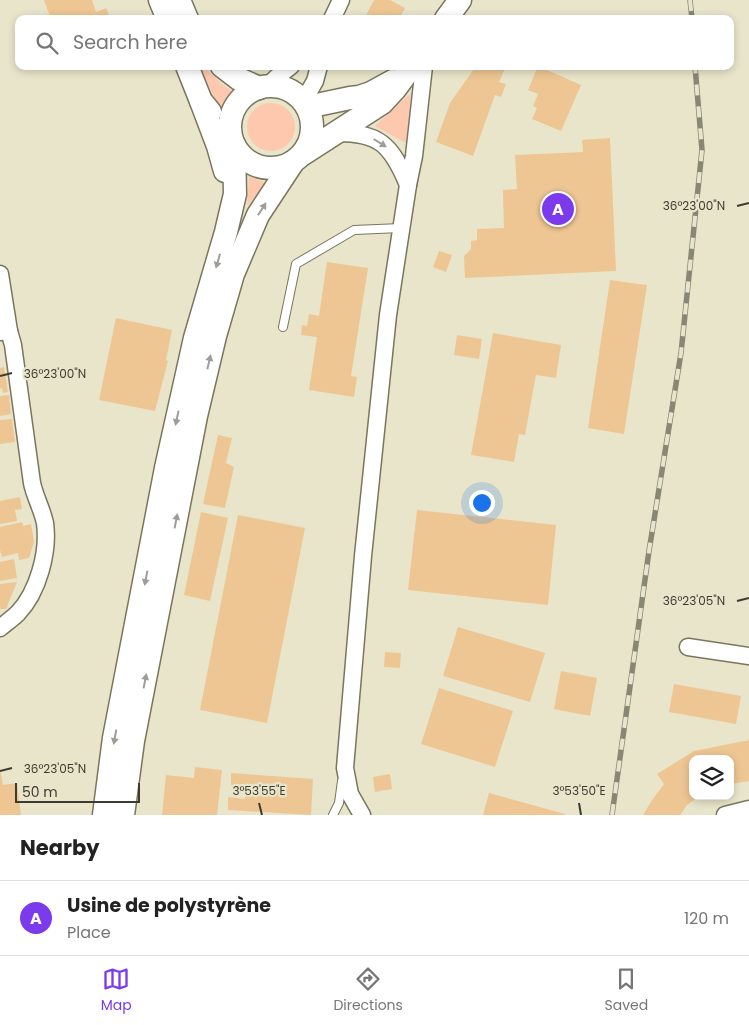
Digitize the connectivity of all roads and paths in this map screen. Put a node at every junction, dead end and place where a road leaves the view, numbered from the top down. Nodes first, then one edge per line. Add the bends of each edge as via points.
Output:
1 (160, 0) edge
2 (179, 0) edge
3 (342, 0) edge
4 (460, 0) edge
5 (166, 15) edge
6 (185, 15) edge
7 (334, 15) edge
8 (449, 15) edge
9 (189, 70) edge
10 (228, 70) edge
11 (286, 70) edge
12 (319, 70) edge
13 (412, 70) edge
14 (413, 70) edge
15 (414, 70) edge
16 (264, 87) junction
17 (201, 101) junction
18 (305, 105) junction
19 (334, 133) junction
20 (233, 141) junction
21 (297, 158) junction
22 (408, 185) junction
23 (401, 228) junction
24 (226, 232) junction
25 (0, 274) edge
26 (283, 327) dead end
27 (4, 331) edge
28 (0, 628) edge
29 (688, 647) dead end
30 (749, 656) edge
31 (345, 768) junction
32 (749, 809) edge
33 (104, 815) edge
34 (123, 815) edge
35 (333, 815) edge
36 (362, 815) edge
37 (725, 815) edge

1 - 5 main road
2 - 6 main road
3 - 7 street
4 - 8 main road
9 - 17 main road
10 - 16 main road via 245,82
11 - 16 street
12 - 18 street
13 - 18 main road via 359,97
14 - 19 main road via 382,103
15 - 22 street via 416,147
16 - 18 main road via 288,90
16 - 20 main road via 244,97 234,111 231,119
17 - 20 main road
17 - 24 main road via 223,162
18 - 21 main road via 311,119 311,138
19 - 21 main road
19 -> 22 street via 363,134 388,148 399,163
20 - 21 main road via 249,162 260,166 282,166
20 - 24 main road via 235,194
34 -> 21 main road via 133,741 196,416 215,336 233,274 258,215
22 - 23 street
23 - 26 lane via 354,230 296,264
23 - 31 street via 388,315 363,556
24 -> 33 main road via 195,338 166,468 114,738
25 - 27 street
27 - 28 street via 13,345 32,483 45,524 45,546 42,567 32,591 18,612
29 - 30 street
31 - 35 lane via 339,803
31 - 36 street via 350,794
32 - 37 street

